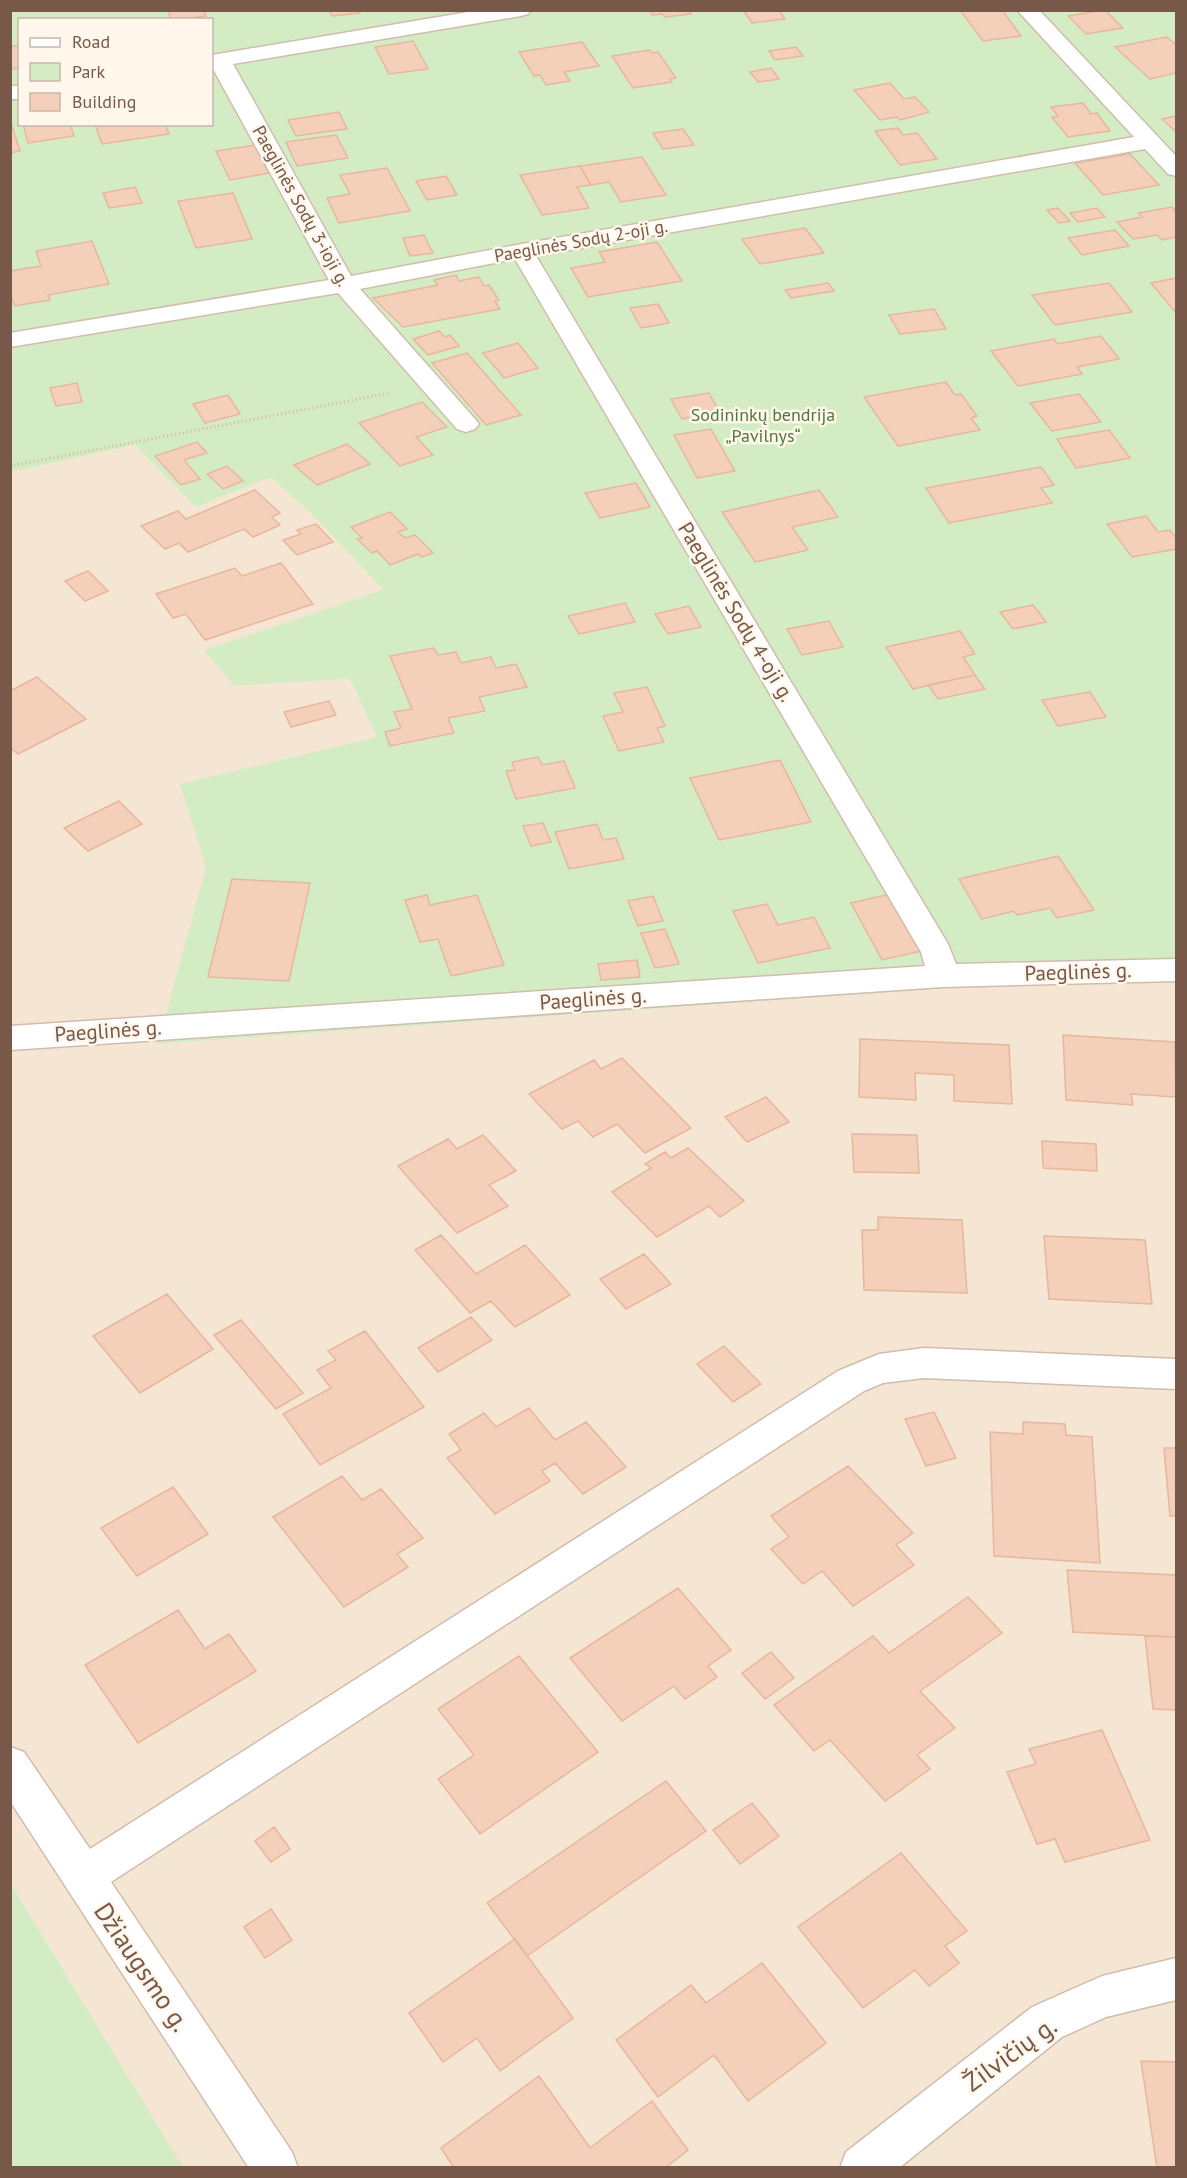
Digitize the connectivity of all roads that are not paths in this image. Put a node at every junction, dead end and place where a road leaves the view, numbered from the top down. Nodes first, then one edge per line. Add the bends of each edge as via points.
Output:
1 (521, 10) edge
2 (1028, 10) edge
3 (216, 60) edge
4 (1151, 141) junction
5 (1176, 170) edge
6 (522, 251) junction
7 (344, 285) junction
8 (10, 340) edge
9 (466, 424) dead end
10 (1176, 970) edge
11 (944, 976) junction
12 (10, 1038) edge
13 (1176, 1374) edge
14 (10, 1765) edge
15 (83, 1877) junction
16 (1176, 1980) edge
17 (276, 2168) edge
18 (862, 2168) edge

1 - 3 street
2 - 4 street
3 - 7 street, Paeglinės Sodų 3-ioji g.
4 - 5 street
4 - 6 street, Paeglinės Sodų 2-oji g.
6 - 7 street, Paeglinės Sodų 2-oji g.
6 - 11 street, Paeglinės Sodų 4-oji g. via 937,952
7 - 8 street, Paeglinės Sodų 2-oji g.
7 - 9 street, Paeglinės Sodų 3-ioji g.
10 - 11 street, Paeglinės g.
11 - 12 street, Paeglinės g.
13 - 15 street via 924,1363 879,1369 851,1381
14 - 15 street, Džiaugsmo g.
15 - 17 street, Džiaugsmo g.
16 - 18 street, Žilvičių g. via 1102,1997 1047,2022

